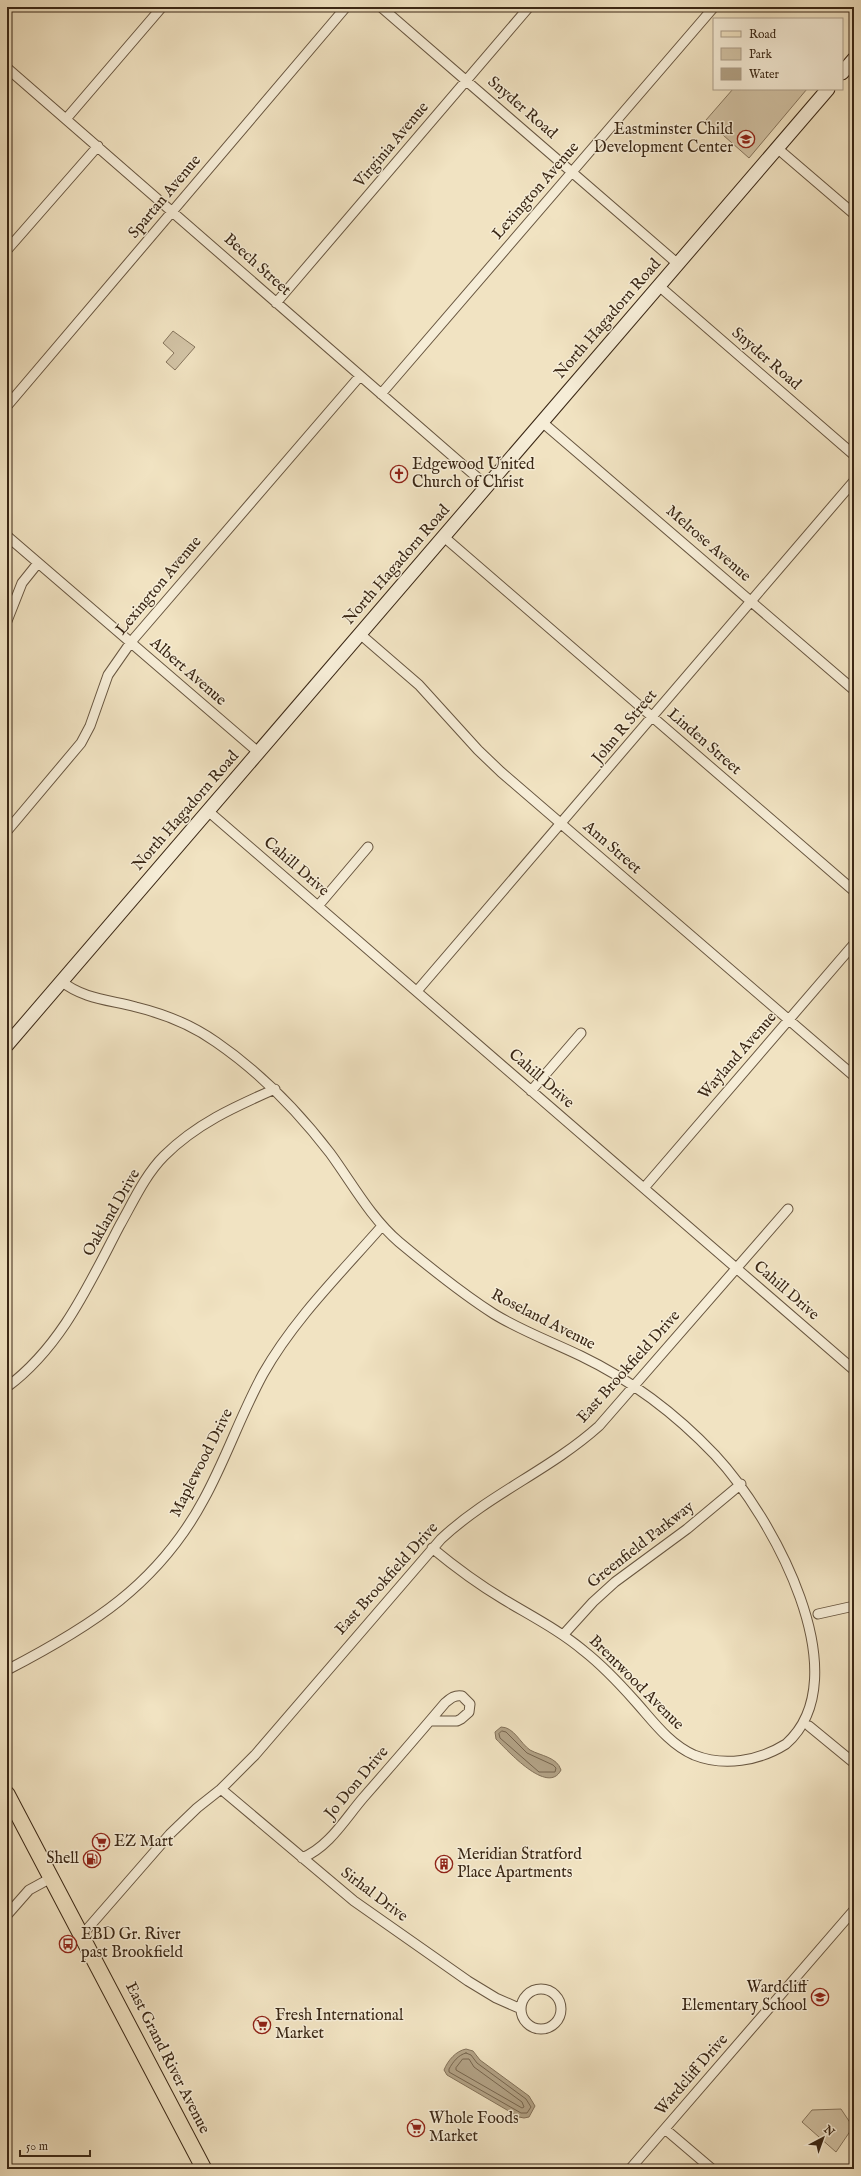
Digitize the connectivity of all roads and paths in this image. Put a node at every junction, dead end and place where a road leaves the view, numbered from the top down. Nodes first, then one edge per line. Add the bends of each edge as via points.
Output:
1 (162, 7) edge
2 (346, 7) edge
3 (381, 7) edge
4 (530, 7) edge
5 (714, 7) edge
6 (854, 58) edge
7 (7, 68) edge
8 (843, 71) edge
9 (467, 80) junction
10 (827, 90) edge
11 (66, 119) junction
12 (98, 146) junction
13 (777, 148) junction
14 (572, 172) junction
15 (172, 210) junction
16 (854, 214) edge
17 (7, 250) edge
18 (678, 264) junction
19 (659, 286) junction
20 (276, 303) junction
21 (360, 376) junction
22 (381, 394) junction
23 (7, 406) edge
24 (542, 422) junction
25 (854, 455) edge
26 (854, 481) edge
27 (487, 486) junction
28 (7, 536) edge
29 (444, 537) junction
30 (38, 563) junction
31 (752, 601) junction
32 (7, 620) edge
33 (360, 634) junction
34 (131, 642) junction
35 (854, 690) edge
36 (652, 717) junction
37 (258, 752) junction
38 (208, 811) junction
39 (562, 824) junction
40 (7, 832) edge
41 (368, 847) dead end
42 (854, 891) edge
43 (318, 906) junction
44 (854, 944) edge
45 (61, 981) junction
46 (417, 991) junction
47 (789, 1020) junction
48 (581, 1033) dead end
49 (7, 1045) edge
50 (854, 1076) edge
51 (275, 1089) junction
52 (531, 1091) junction
53 (644, 1188) junction
54 (788, 1209) dead end
55 (382, 1226) junction
56 (737, 1268) junction
57 (854, 1370) edge
58 (7, 1387) edge
59 (635, 1387) junction
60 (741, 1484) junction
61 (432, 1548) junction
62 (809, 1593) dead end
63 (854, 1606) edge
64 (818, 1614) dead end
65 (564, 1634) junction
66 (7, 1670) edge
67 (818, 1709) dead end
68 (430, 1721) dead end
69 (809, 1726) junction
70 (854, 1763) edge
71 (221, 1789) junction
72 (7, 1794) edge
73 (302, 1858) junction
74 (51, 1878) junction
75 (854, 1910) edge
76 (7, 1916) edge
77 (82, 1935) junction
78 (521, 2009) junction
79 (665, 2129) junction
80 (204, 2169) edge
81 (630, 2169) edge
82 (712, 2169) edge

1 - 11 street
2 - 15 street, Spartan Avenue
3 - 9 street, Snyder Road
4 - 9 street, Virginia Avenue
5 - 14 street, Lexington Avenue
6 - 8 street
7 - 11 street, Beech Street
9 - 14 street, Snyder Road
9 - 20 street, Virginia Avenue
10 - 13 street, North Hagadorn Road
11 - 12 street, Beech Street
12 - 15 street, Beech Street
12 - 17 street
13 - 16 street
13 - 18 street, North Hagadorn Road
14 - 18 street, Snyder Road
14 - 22 street, Lexington Avenue
15 - 20 street, Beech Street
15 - 23 street, Spartan Avenue
18 - 19 street, North Hagadorn Road
19 - 24 street, North Hagadorn Road
19 - 25 street, Snyder Road
20 - 21 street, Beech Street
21 - 22 street, Beech Street
21 - 34 street, Lexington Avenue
22 - 27 street, Beech Street
24 - 27 street, North Hagadorn Road
24 - 31 street, Melrose Avenue
26 - 31 street, John R Street
27 - 29 street, North Hagadorn Road
28 - 30 street, Albert Avenue
29 - 33 street, North Hagadorn Road
29 - 36 street, Linden Street
30 - 32 street via 22,583
30 - 34 street, Albert Avenue
31 - 35 street, Melrose Avenue
31 - 36 street, John R Street
33 - 37 street, North Hagadorn Road
33 - 39 street, Ann Street via 419,685 478,750
34 - 37 street, Albert Avenue
34 - 40 street, Lexington Avenue via 108,675 90,726 81,743
36 - 39 street, John R Street
36 - 42 street, Linden Street
37 - 38 street, North Hagadorn Road
38 - 43 street, Cahill Drive
38 - 45 street, North Hagadorn Road
39 - 46 street, John R Street
39 - 47 street, Ann Street
41 - 43 street
43 - 46 street, Cahill Drive
44 - 47 street, Wayland Avenue
45 - 49 street, North Hagadorn Road
45 - 51 street, Roseland Avenue via 72,991 88,997 138,1007 181,1022 219,1044
46 - 52 street, Cahill Drive
47 - 50 street, Ann Street
47 - 53 street, Wayland Avenue
48 - 52 street
51 - 55 street, Roseland Avenue via 310,1127
51 - 58 street, Oakland Drive via 208,1120 163,1157 143,1184 72,1316 35,1363
52 - 53 street, Cahill Drive
53 - 56 street, Cahill Drive
54 - 56 street, East Brookfield Drive
55 - 59 street, Roseland Avenue via 440,1275 496,1315 581,1356
55 - 66 street, Maplewood Drive via 300,1321 277,1352 263,1374 203,1501 164,1558 144,1581 119,1603 70,1636
56 - 57 street, Cahill Drive
56 - 59 street, East Brookfield Drive
59 - 60 street, Roseland Avenue via 676,1418 713,1452
59 - 61 street, East Brookfield Drive via 604,1421 577,1445 476,1509
60 - 62 street, Roseland Avenue via 779,1538
60 - 65 street, Greenfield Parkway via 687,1529 615,1582
61 - 65 street, Brentwood Avenue via 470,1579
61 - 71 street, East Brookfield Drive via 259,1750
63 - 64 street
65 - 69 street, Brentwood Avenue via 605,1668 676,1745 696,1755 717,1760 742,1761 761,1757 785,1745
67 - 69 street
68 - 73 street, Jo Don Drive via 329,1838 312,1854
69 - 70 street
71 - 73 street, Sirhal Drive
71 - 77 street, East Brookfield Drive via 170,1834
72 - 74 main road, East Grand River Avenue
73 - 78 street, Sirhal Drive via 354,1901 468,1981
74 - 76 street via 29,1890
74 - 77 main road, East Grand River Avenue
75 - 79 street, Wardcliff Drive
77 - 80 main road, East Grand River Avenue
78 - 78 street via 525,2022 543,2030 555,2024 561,2013 559,2000 550,1991 543,1989 530,1992 522,2002
79 - 81 street, Wardcliff Drive
79 - 82 street

